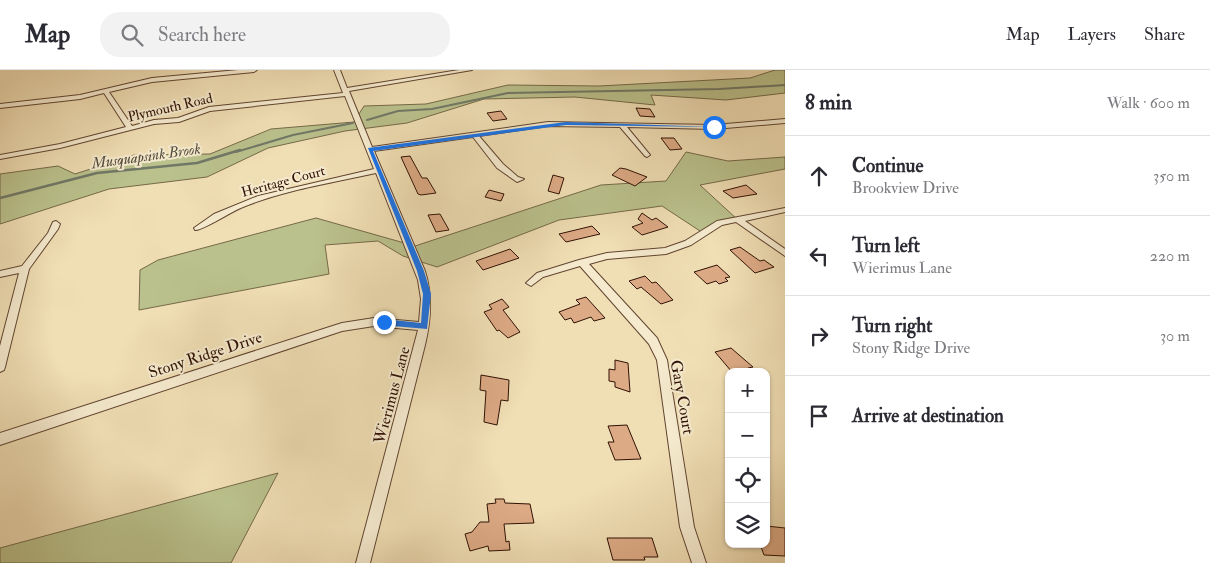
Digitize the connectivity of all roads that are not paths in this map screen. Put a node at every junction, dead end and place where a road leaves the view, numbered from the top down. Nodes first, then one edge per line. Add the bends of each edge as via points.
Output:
1 (254, 70) edge
2 (337, 70) edge
3 (430, 70) edge
4 (469, 70) edge
5 (434, 77) junction
6 (106, 92) junction
7 (346, 92) junction
8 (0, 106) edge
9 (785, 121) edge
10 (622, 125) junction
11 (130, 128) junction
12 (475, 134) junction
13 (370, 149) junction
14 (647, 155) dead end
15 (0, 157) edge
16 (378, 170) junction
17 (520, 179) dead end
18 (785, 210) edge
19 (738, 220) junction
20 (56, 224) dead end
21 (198, 228) dead end
22 (785, 253) edge
23 (582, 262) junction
24 (25, 269) junction
25 (0, 274) edge
26 (531, 284) dead end
27 (424, 327) junction
28 (0, 367) edge
29 (0, 439) edge
30 (363, 563) edge
31 (699, 563) edge

1 - 6 street via 158,80
2 - 7 street, Wierimus Lane
3 - 5 street
4 - 5 street, Plymouth Road
5 - 7 street, Plymouth Road
6 - 8 street
6 - 11 street
7 - 11 street, Plymouth Road via 209,109 179,120
7 - 13 street, Wierimus Lane
9 - 10 street via 714,127
10 - 12 street via 566,123
10 - 14 street
11 - 15 street, Plymouth Road
12 - 13 street
12 - 17 street via 500,166
13 - 16 street, Wierimus Lane
16 - 21 street, Heritage Court via 256,199 228,210
16 - 27 street, Wierimus Lane via 424,283 427,304
18 - 19 street
19 - 22 street
19 - 23 street via 720,223 688,243 666,251 607,256
20 - 24 street via 54,232
23 - 26 street via 540,275
23 - 31 street, Gary Court via 652,341 662,360 688,527
24 - 25 street
24 - 28 street
27 - 29 street, Stony Ridge Drive via 374,322 342,327
27 - 30 street, Wierimus Lane

